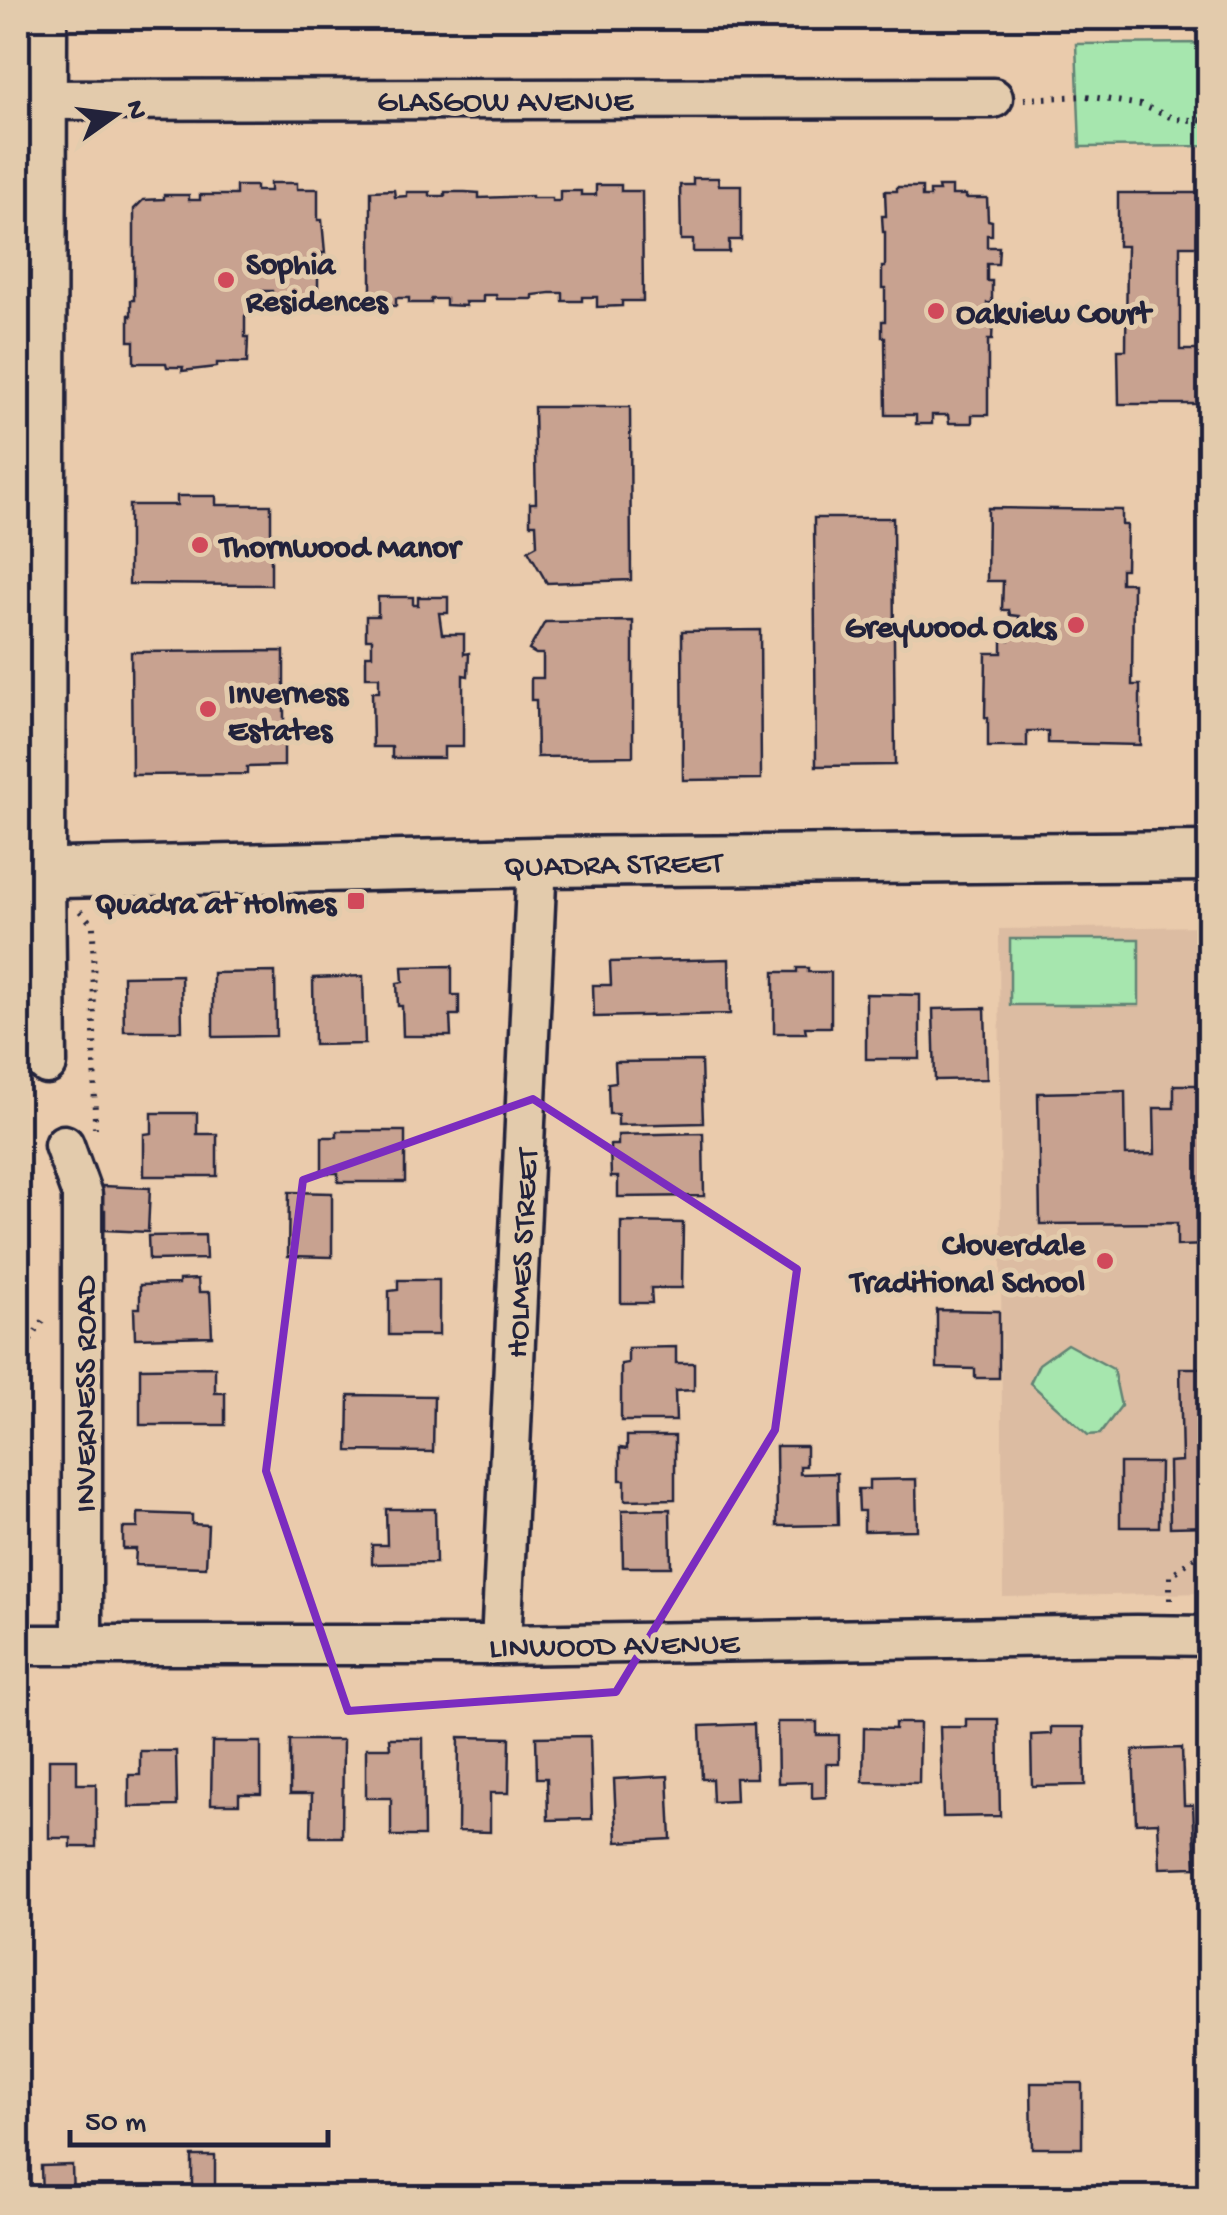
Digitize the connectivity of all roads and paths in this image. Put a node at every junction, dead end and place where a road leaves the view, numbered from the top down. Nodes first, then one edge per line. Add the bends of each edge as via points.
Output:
1 (47, 18) edge
2 (993, 98) joint
3 (32, 100) edge
4 (1210, 121) edge
5 (1210, 856) edge
6 (538, 862) junction
7 (31, 874) edge
8 (47, 1064) dead end
9 (64, 1145) joint
10 (1210, 1546) edge
11 (1170, 1636) junction
12 (1210, 1636) edge
13 (18, 1645) edge
14 (82, 1645) junction
15 (501, 1645) junction

1 - 3 street
2 - 3 street, GLASGOW AVENUE
2 - 4 path via 1086,96
3 - 7 street
5 - 6 main road, QUADRA STREET
6 - 7 main road, QUADRA STREET
6 - 15 street, HOLMES STREET
7 - 8 street
7 - 9 path via 93,925 95,1131
9 - 14 street, INVERNESS ROAD via 82,1195
10 - 11 path via 1170,1576
11 - 12 street, LINWOOD AVENUE
11 - 15 street, LINWOOD AVENUE
13 - 14 street, LINWOOD AVENUE
14 - 15 street, LINWOOD AVENUE

